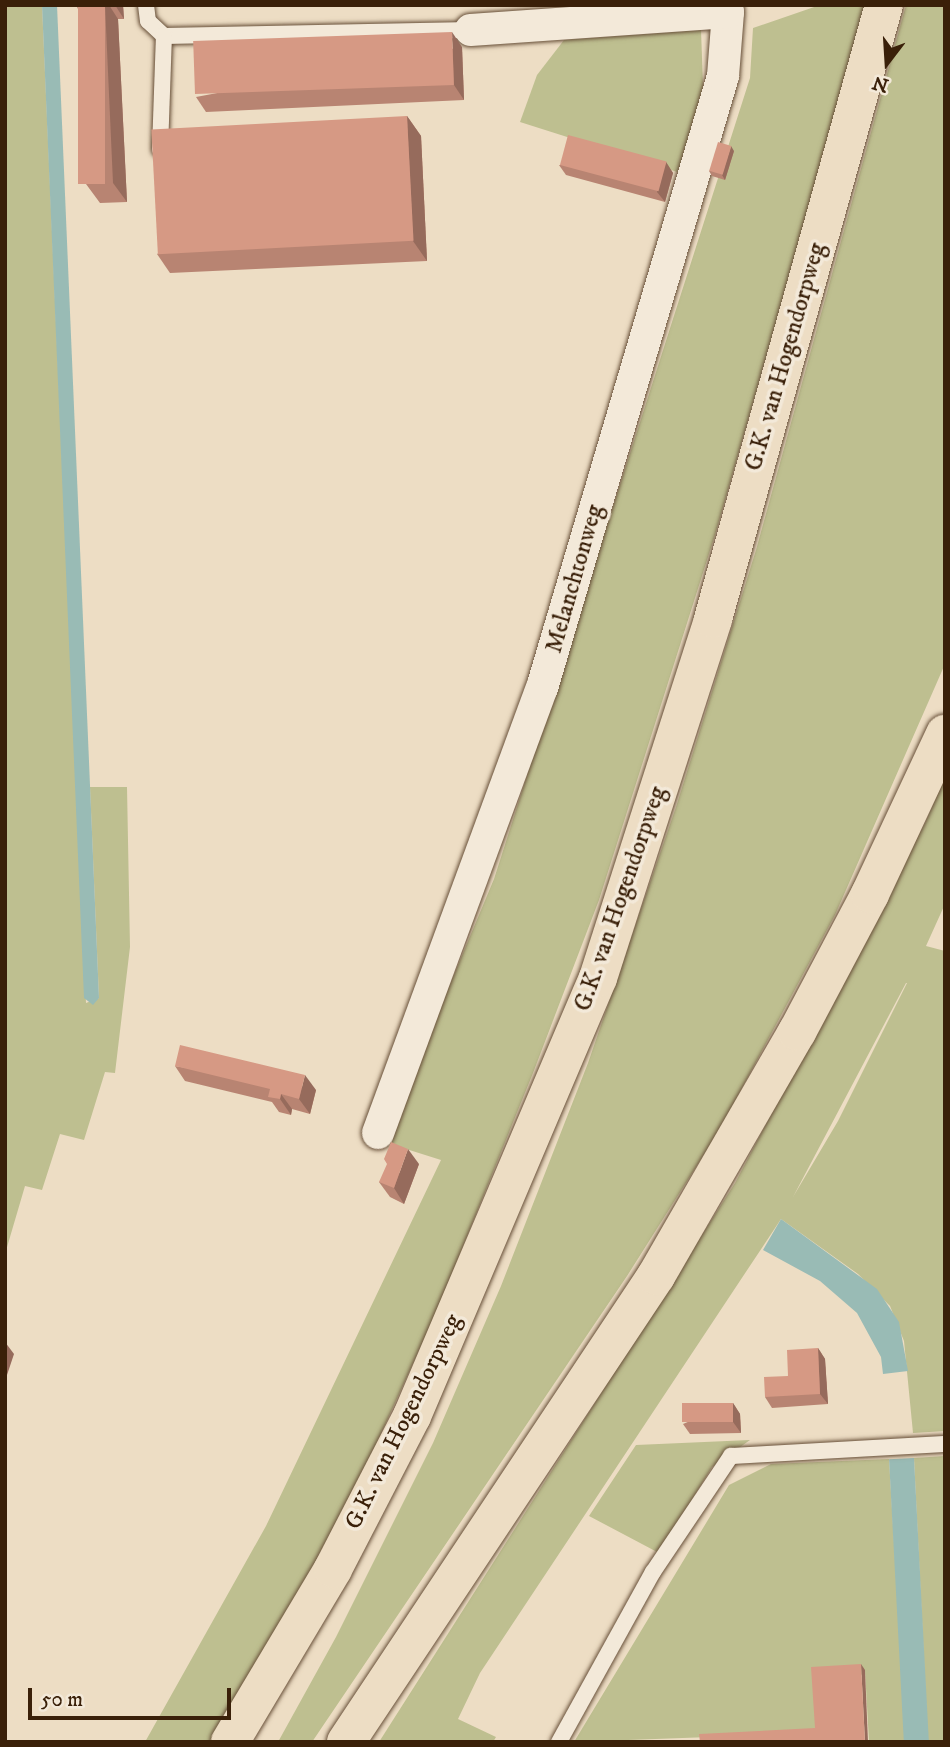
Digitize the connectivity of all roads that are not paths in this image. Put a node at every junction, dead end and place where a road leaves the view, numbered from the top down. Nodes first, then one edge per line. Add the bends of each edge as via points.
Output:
1 (146, 5) edge
2 (884, 5) edge
3 (742, 9) edge
4 (607, 12) edge
5 (471, 30) joint
6 (164, 36) junction
7 (160, 161) edge
8 (945, 734) edge
9 (378, 1133) dead end
10 (945, 1444) edge
11 (230, 1742) edge
12 (346, 1742) edge
13 (559, 1742) edge

1 - 6 lane via 148,21
2 - 11 main road, G.K. van Hogendorpweg via 713,618 598,978 412,1416 333,1569
3 - 4 street, Melanchtonweg
3 - 9 street, Melanchtonweg via 542,688
4 - 5 street, Melanchtonweg
5 - 6 lane
6 - 7 lane
8 - 12 main road via 870,894 797,1032 656,1276
10 - 13 lane via 731,1456 653,1572

